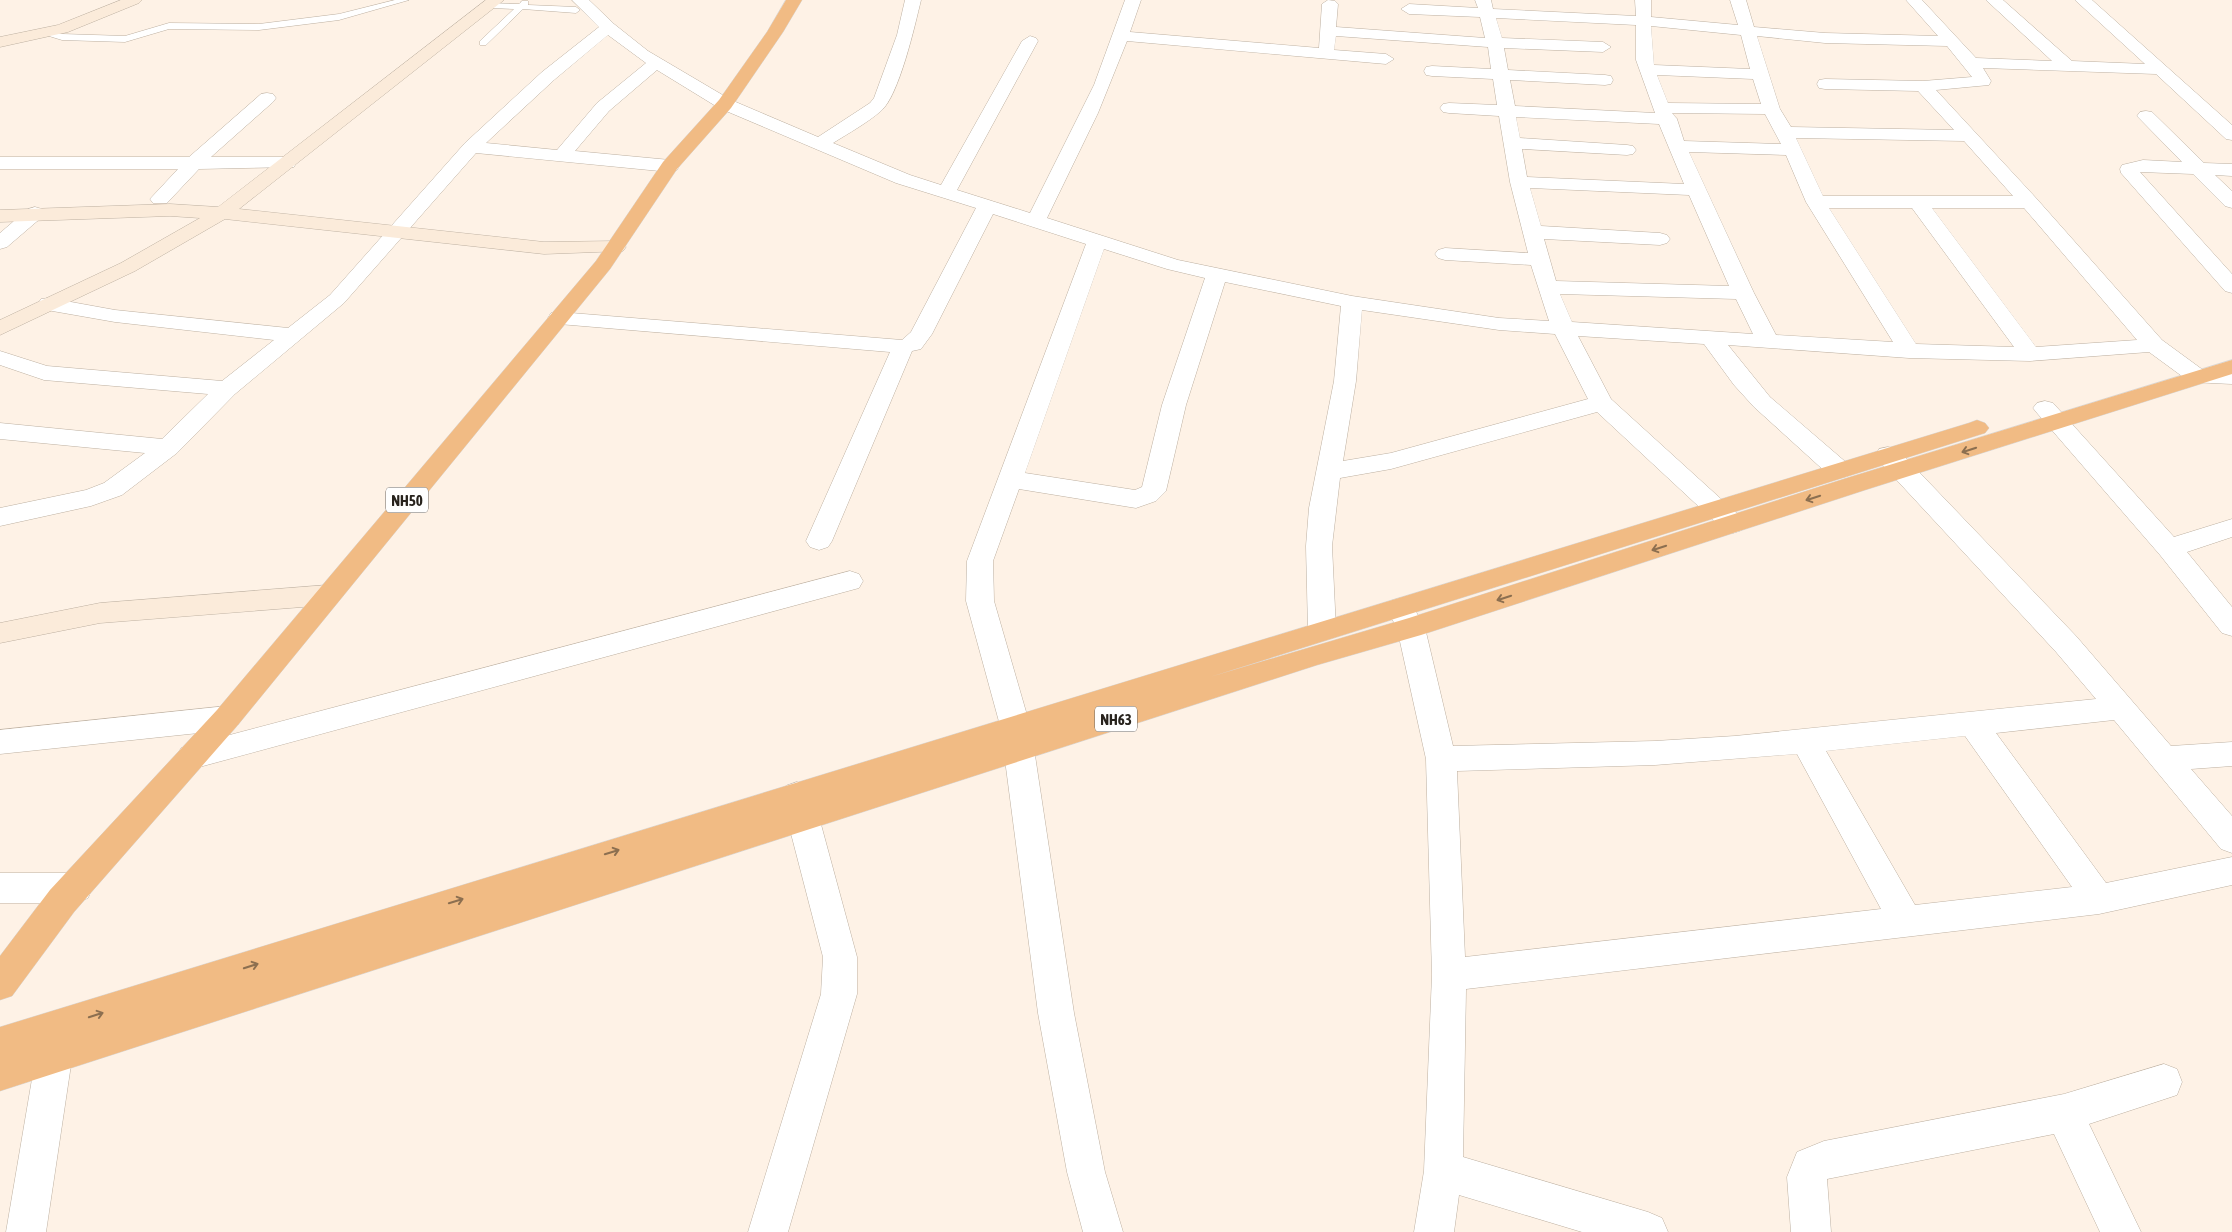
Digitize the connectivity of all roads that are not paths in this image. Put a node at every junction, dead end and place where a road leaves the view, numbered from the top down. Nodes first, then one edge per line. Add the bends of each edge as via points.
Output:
1 (134, 0) edge
2 (405, 0) edge
3 (528, 0) edge
4 (794, 0) edge
5 (913, 0) edge
6 (1133, 0) edge
7 (1643, 0) edge
8 (1738, 0) edge
9 (1914, 0) edge
10 (1994, 0) edge
11 (2083, 0) edge
12 (493, 2) edge
13 (1330, 4) dead end
14 (578, 5) edge
15 (521, 6) junction
16 (1484, 6) edge
17 (1410, 9) dead end
18 (1643, 21) junction
19 (608, 27) junction
20 (1328, 31) junction
21 (1748, 31) junction
22 (43, 33) junction
23 (1122, 36) junction
24 (1951, 41) junction
25 (0, 42) edge
26 (1030, 42) dead end
27 (483, 43) dead end
28 (1495, 43) junction
29 (1603, 47) dead end
30 (1326, 54) junction
31 (1386, 59) dead end
32 (656, 63) junction
33 (1971, 63) junction
34 (2068, 66) junction
35 (2161, 69) junction
36 (1647, 70) junction
37 (1432, 71) dead end
38 (1761, 74) junction
39 (1501, 76) junction
40 (1605, 80) dead end
41 (1825, 84) dead end
42 (1922, 86) junction
43 (266, 98) dead end
44 (725, 104) junction
45 (1449, 108) dead end
46 (1771, 109) junction
47 (1507, 111) junction
48 (1665, 113) junction
49 (2146, 116) dead end
50 (1785, 132) junction
51 (2232, 135) edge
52 (1969, 136) junction
53 (1513, 143) junction
54 (819, 144) junction
55 (1678, 146) junction
56 (471, 148) junction
57 (1627, 150) dead end
58 (1793, 150) junction
59 (561, 157) junction
60 (0, 163) edge
61 (194, 163) junction
62 (287, 163) junction
63 (670, 166) junction
64 (2199, 169) junction
65 (2232, 170) edge
66 (1519, 182) junction
67 (1696, 190) junction
68 (946, 192) junction
69 (160, 199) dead end
70 (1917, 201) junction
71 (1816, 202) junction
72 (2029, 202) junction
73 (2232, 202) edge
74 (987, 206) junction
75 (34, 213) junction
76 (222, 213) junction
77 (0, 216) edge
78 (1036, 221) junction
79 (393, 232) junction
80 (1534, 232) junction
81 (1660, 238) dead end
82 (1097, 241) junction
83 (0, 243) edge
84 (616, 247) junction
85 (1445, 254) dead end
86 (1541, 260) junction
87 (1217, 273) junction
88 (1547, 287) junction
89 (2232, 287) edge
90 (1742, 293) junction
91 (1352, 302) junction
92 (49, 304) junction
93 (559, 318) junction
94 (0, 328) edge
95 (1563, 328) junction
96 (293, 334) junction
97 (1711, 338) junction
98 (1768, 342) junction
99 (2154, 345) junction
100 (903, 347) junction
101 (2232, 350) edge
102 (1909, 351) junction
103 (2030, 354) junction
104 (0, 358) edge
105 (2232, 367) edge
106 (2188, 371) junction
107 (2232, 377) edge
108 (227, 389) junction
109 (1601, 403) junction
110 (2052, 415) junction
111 (0, 431) edge
112 (168, 447) junction
113 (1896, 463) junction
114 (1839, 470) junction
115 (1328, 472) junction
116 (1010, 479) junction
117 (1724, 516) junction
118 (0, 517) edge
119 (2232, 528) edge
120 (818, 541) dead end
121 (2169, 548) junction
122 (850, 581) dead end
123 (328, 595) junction
124 (2228, 616) edge
125 (1406, 618) junction
126 (1322, 630) junction
127 (3, 637) edge
128 (2121, 708) junction
129 (228, 718) junction
130 (1972, 723) junction
131 (1017, 740) junction
132 (1805, 741) junction
133 (0, 742) edge
134 (2232, 754) edge
135 (192, 757) junction
136 (1441, 759) junction
137 (2165, 759) junction
138 (800, 806) junction
139 (2232, 839) edge
140 (2232, 871) edge
141 (0, 888) edge
142 (76, 888) junction
143 (2099, 899) junction
144 (1906, 922) junction
145 (1449, 975) junction
146 (0, 984) edge
147 (57, 1041) junction
148 (0, 1045) edge
149 (0, 1073) edge
150 (2164, 1082) dead end
151 (2064, 1113) junction
152 (1443, 1171) junction
153 (26, 1232) edge
154 (768, 1232) edge
155 (1104, 1232) edge
156 (1434, 1232) edge
157 (1648, 1232) edge
158 (1811, 1232) edge
159 (2120, 1232) edge

1 - 22 street
2 - 22 lane via 339,16 259,28 169,26 125,39 62,37
3 - 15 lane
4 - 44 highway, NH50
5 - 54 street via 905,35 882,99 876,107
6 - 23 street
7 - 18 street
8 - 21 street
9 - 24 street
10 - 34 street
11 - 35 street
12 - 15 lane
12 - 62 street
13 - 20 street
14 - 15 lane
14 - 19 street
15 - 27 lane
16 - 17 street
16 - 18 street
16 - 28 street
18 - 21 street
18 - 36 street
19 - 32 street
19 - 56 street via 548,76
20 - 28 street
20 - 30 street
21 - 24 street via 1825,38
21 - 38 street
22 - 25 street
23 - 30 street
23 - 78 street via 1075,147
24 - 33 street
26 - 68 street
28 - 29 street
28 - 39 street
30 - 31 street
32 - 44 street
32 - 59 street via 603,107
33 - 34 street
33 - 42 street via 1982,81
34 - 35 street
35 - 51 street
36 - 38 street
36 - 48 street
37 - 39 street
38 - 46 street
39 - 40 street
39 - 47 street
41 - 42 street
42 - 52 street
43 - 61 street
44 - 54 street
44 - 63 highway, NH50
45 - 47 street
46 - 48 street
46 - 50 street
47 - 48 street
47 - 53 street
48 - 55 street
49 - 64 street
50 - 52 street
50 - 58 street
52 - 72 street
53 - 57 street
53 - 66 street
54 - 68 street via 903,179
55 - 58 street
55 - 67 street
56 - 59 street
56 - 79 street
58 - 71 street
59 - 63 street
60 - 61 street
61 - 62 street
61 - 69 street
62 - 76 street
63 - 84 highway, NH50
64 - 65 street
64 - 73 street
64 - 89 street via 2143,166 2129,169
66 - 67 street
66 - 80 street
67 - 90 street
68 - 74 street
70 - 71 street
70 - 72 street
70 - 103 street
71 - 102 street
72 - 99 street
74 - 78 street
74 - 100 street via 921,334 913,344
75 - 76 street via 170,210
75 - 77 street
75 - 83 street
76 - 79 street
76 - 92 street via 128,267
78 - 82 street
79 - 84 street via 544,248
79 - 96 street via 336,299
80 - 81 street
80 - 86 street
82 - 87 street via 1174,265
82 - 116 street
84 - 93 highway, NH50
85 - 86 street
86 - 88 street
87 - 91 street
87 - 116 street via 1174,405 1153,491 1136,499
88 - 90 street
88 - 95 street
90 - 98 street
91 - 95 street via 1499,324
91 - 115 street via 1345,382
92 - 94 street
92 - 96 street via 115,316
93 - 100 street
93 - 123 highway, NH50
95 - 97 street
95 - 109 street
96 - 108 street
97 - 98 street
97 - 114 street via 1762,402
98 - 102 street
99 - 103 street
99 - 106 street
100 - 120 street
101 - 106 highway, NH63
102 - 103 street
104 - 108 street via 44,373
105 - 106 highway, NH63
106 - 107 street
106 - 110 highway, NH63
108 - 112 street
109 - 115 street via 1391,461
109 - 117 street
110 - 113 highway, NH63
110 - 121 street
111 - 112 street
112 - 118 street via 113,489
113 - 114 highway, NH63
113 -> 117 highway, NH63
113 - 128 street via 2066,644
114 - 117 highway, NH63
115 - 126 street via 1319,546
116 - 131 street via 980,561 980,601
117 - 125 highway, NH63
119 - 121 street
121 - 124 street
122 - 135 street
123 - 127 street via 100,613
123 - 129 highway, NH50
125 - 126 highway, NH63
125 - 131 highway, NH63 via 1315,655
125 - 136 street
126 - 131 highway, NH63
128 - 130 street
128 - 137 street
129 - 133 street
129 - 135 highway, NH50
130 - 132 street
130 - 143 street
131 - 138 highway, NH63
131 - 155 street via 1056,1013 1086,1172
132 - 136 street via 1655,754
132 - 144 street
134 - 137 street
135 - 142 highway, NH50
136 - 145 street
137 - 139 street
138 - 147 highway, NH63
138 - 154 street via 840,956 839,994
140 - 143 street
141 - 142 street
142 - 146 highway, NH50 via 62,901
143 - 144 street
144 - 145 street
145 - 152 street
147 - 148 highway, NH63
147 - 149 highway, NH63
147 - 153 street
150 - 151 street
151 - 158 street via 1824,1160 1811,1166 1806,1177
151 - 159 street
152 - 156 street
152 - 157 street

